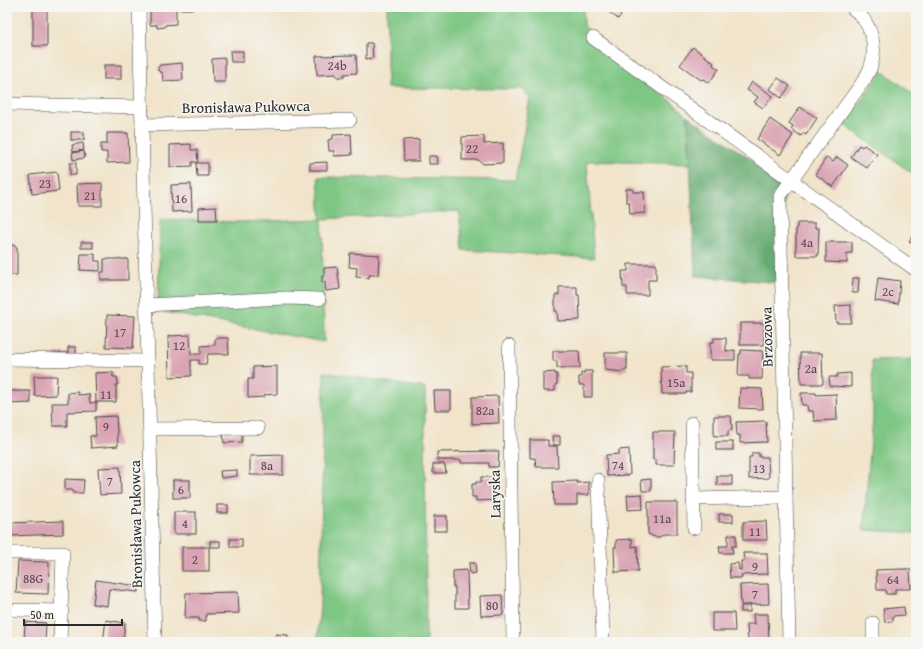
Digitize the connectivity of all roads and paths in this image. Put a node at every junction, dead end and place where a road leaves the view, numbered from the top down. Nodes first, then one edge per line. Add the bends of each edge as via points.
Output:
1 (139, 7) edge
2 (851, 7) edge
3 (593, 38) dead end
4 (7, 104) edge
5 (142, 107) junction
6 (350, 120) dead end
7 (142, 125) junction
8 (790, 180) junction
9 (916, 270) edge
10 (319, 299) dead end
11 (146, 305) junction
12 (509, 346) dead end
13 (7, 359) edge
14 (148, 361) junction
15 (692, 423) dead end
16 (258, 428) dead end
17 (150, 429) junction
18 (598, 480) dead end
19 (786, 497) junction
20 (694, 499) junction
21 (694, 528) dead end
22 (7, 553) edge
23 (16, 610) dead end
24 (62, 611) junction
25 (873, 623) dead end
26 (60, 642) edge
27 (155, 642) edge
28 (513, 642) edge
29 (603, 642) edge
30 (789, 642) edge
31 (873, 642) edge

1 - 5 street, Bronisława Pukowca
2 - 8 street, Brzozowa via 865,20 873,37 871,67 860,86
3 - 8 street
4 - 5 street
5 - 7 street, Bronisława Pukowca
6 - 7 street, Bronisława Pukowca
7 - 11 street, Bronisława Pukowca
8 - 9 street
8 - 19 street, Brzozowa via 780,196
10 - 11 street via 286,298
11 - 14 street, Bronisława Pukowca
12 - 28 street, Laryska
13 - 14 street
14 - 17 street, Bronisława Pukowca
15 - 20 street
16 - 17 street
17 - 27 street, Bronisława Pukowca
18 - 29 street
19 - 20 street
19 - 30 street, Brzozowa
20 - 21 street
22 - 24 street via 63,553
23 - 24 street
24 - 26 street
25 - 31 street

